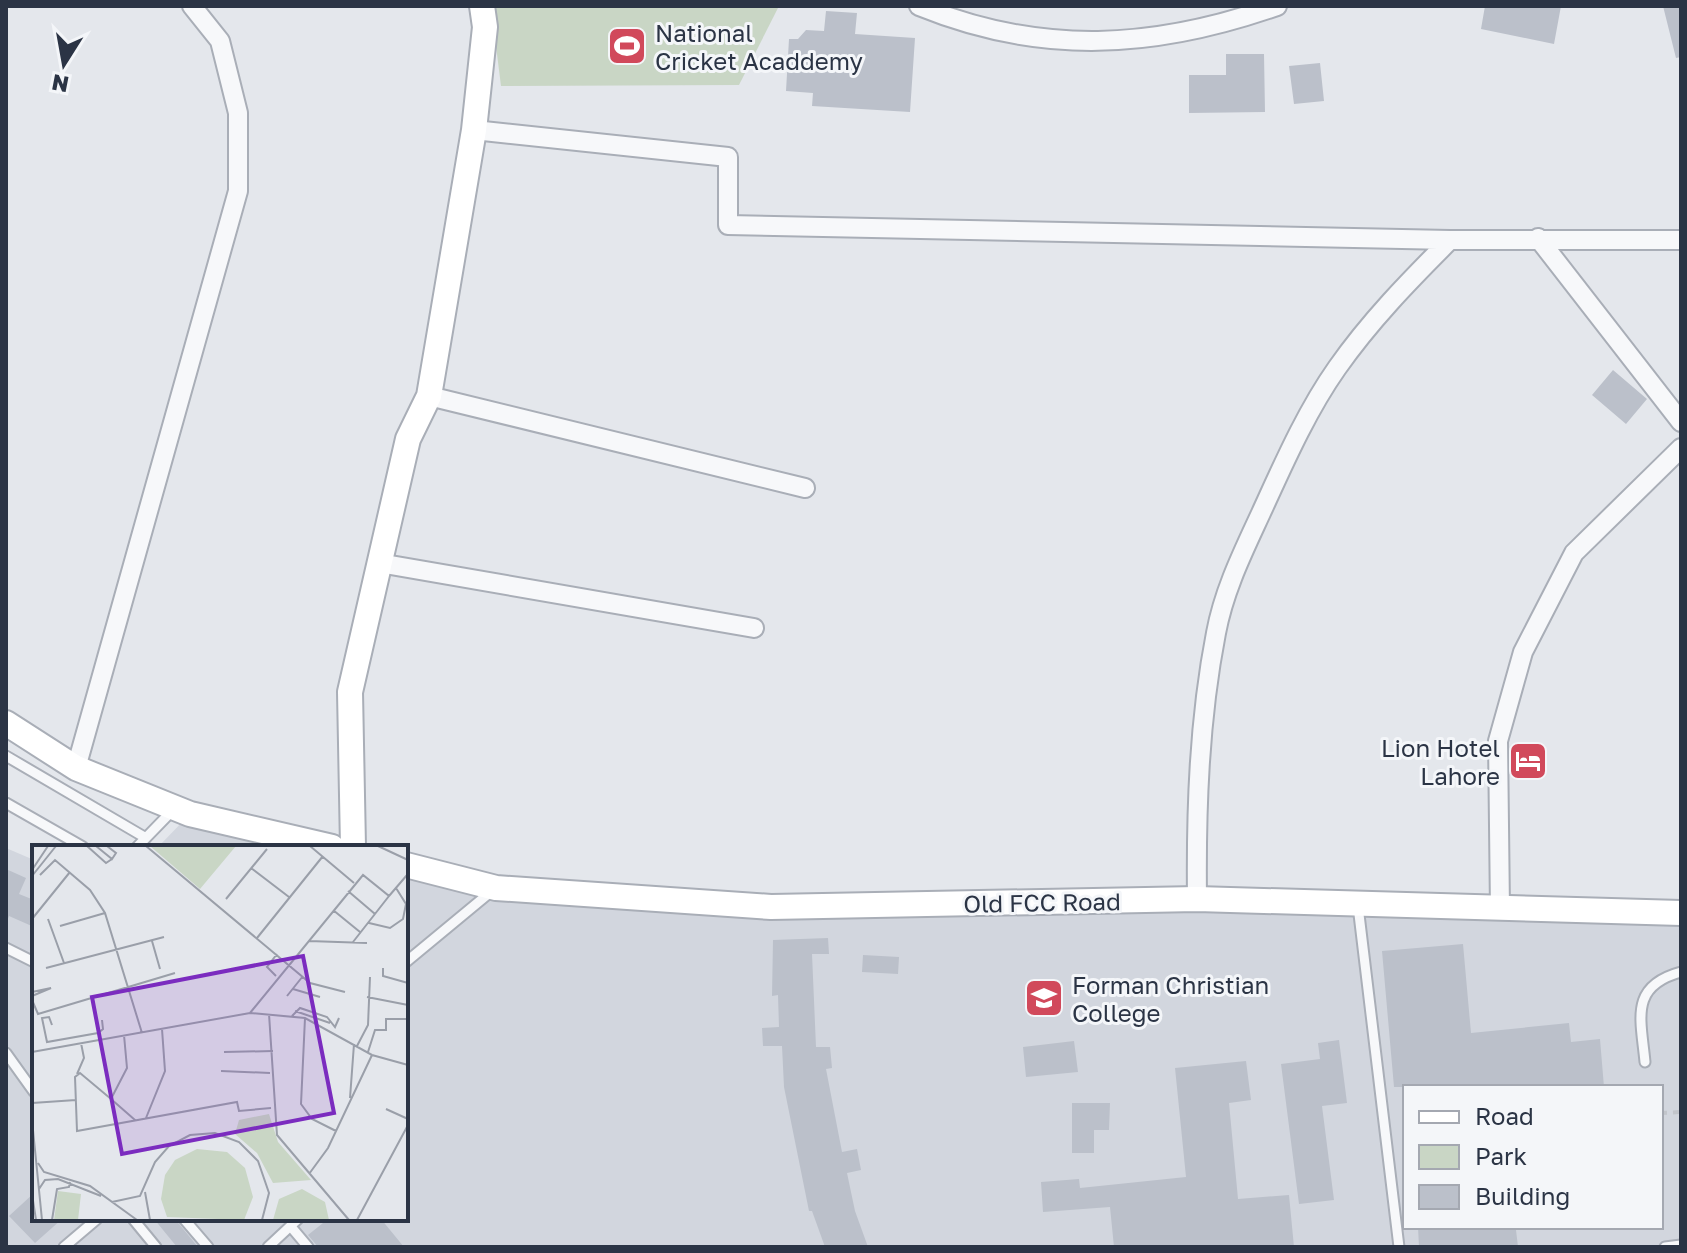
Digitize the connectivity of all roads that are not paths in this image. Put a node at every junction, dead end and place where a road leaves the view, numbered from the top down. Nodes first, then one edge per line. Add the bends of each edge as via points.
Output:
1 (192, 6) edge
2 (482, 6) edge
3 (919, 6) edge
4 (1277, 6) edge
5 (474, 130) junction
6 (1538, 238) junction
7 (1450, 240) junction
8 (1681, 240) edge
9 (429, 396) junction
10 (1681, 422) edge
11 (1681, 448) edge
12 (805, 488) dead end
13 (379, 563) junction
14 (754, 628) dead end
15 (6, 723) edge
16 (6, 756) edge
17 (76, 768) junction
18 (6, 803) edge
19 (175, 808) junction
20 (146, 838) junction
21 (80, 845) edge
22 (139, 845) edge
23 (324, 845) edge
24 (353, 845) edge
25 (408, 866) edge
26 (496, 888) junction
27 (1197, 899) junction
28 (1358, 903) junction
29 (1500, 910) junction
30 (1681, 913) edge
31 (6, 948) edge
32 (408, 960) edge
33 (32, 961) edge
34 (1681, 972) edge
35 (6, 1053) edge
36 (1645, 1062) dead end
37 (32, 1089) edge
38 (95, 1221) edge
39 (135, 1221) edge
40 (186, 1221) edge
41 (297, 1221) edge
42 (292, 1228) junction
43 (1681, 1245) edge
44 (64, 1247) edge
45 (156, 1247) edge
46 (208, 1247) edge
47 (268, 1247) edge
48 (308, 1247) edge
49 (1399, 1247) edge
50 (1665, 1247) edge

1 - 17 street via 220,41 238,113 238,191
2 - 5 street via 485,27
3 - 4 street via 982,27 1095,43 1171,36
5 - 7 street via 728,157 728,225
5 - 9 street
6 - 7 street
6 - 8 street
6 - 10 street
7 - 27 street via 1388,302 1335,370 1234,570 1216,631 1203,722
9 - 12 street
9 - 13 street via 408,439
11 - 29 street via 1574,553 1523,652 1498,741
13 - 14 street
13 - 24 street via 350,692
15 - 17 street
16 - 20 lane
17 - 19 street
18 - 21 lane
19 - 20 lane
19 - 23 street
20 - 22 lane
25 - 26 street, Old FCC Road
26 - 27 street, Old FCC Road via 771,907
26 - 32 lane
27 - 28 street, Old FCC Road
28 - 29 street, Old FCC Road
28 - 49 lane
29 - 30 street, Old FCC Road
31 - 33 lane
34 - 36 lane via 1648,989 1639,1007
35 - 37 lane
38 - 44 lane
39 - 45 lane
40 - 46 lane
41 - 42 lane
42 - 47 lane
42 - 48 lane
43 - 50 lane

